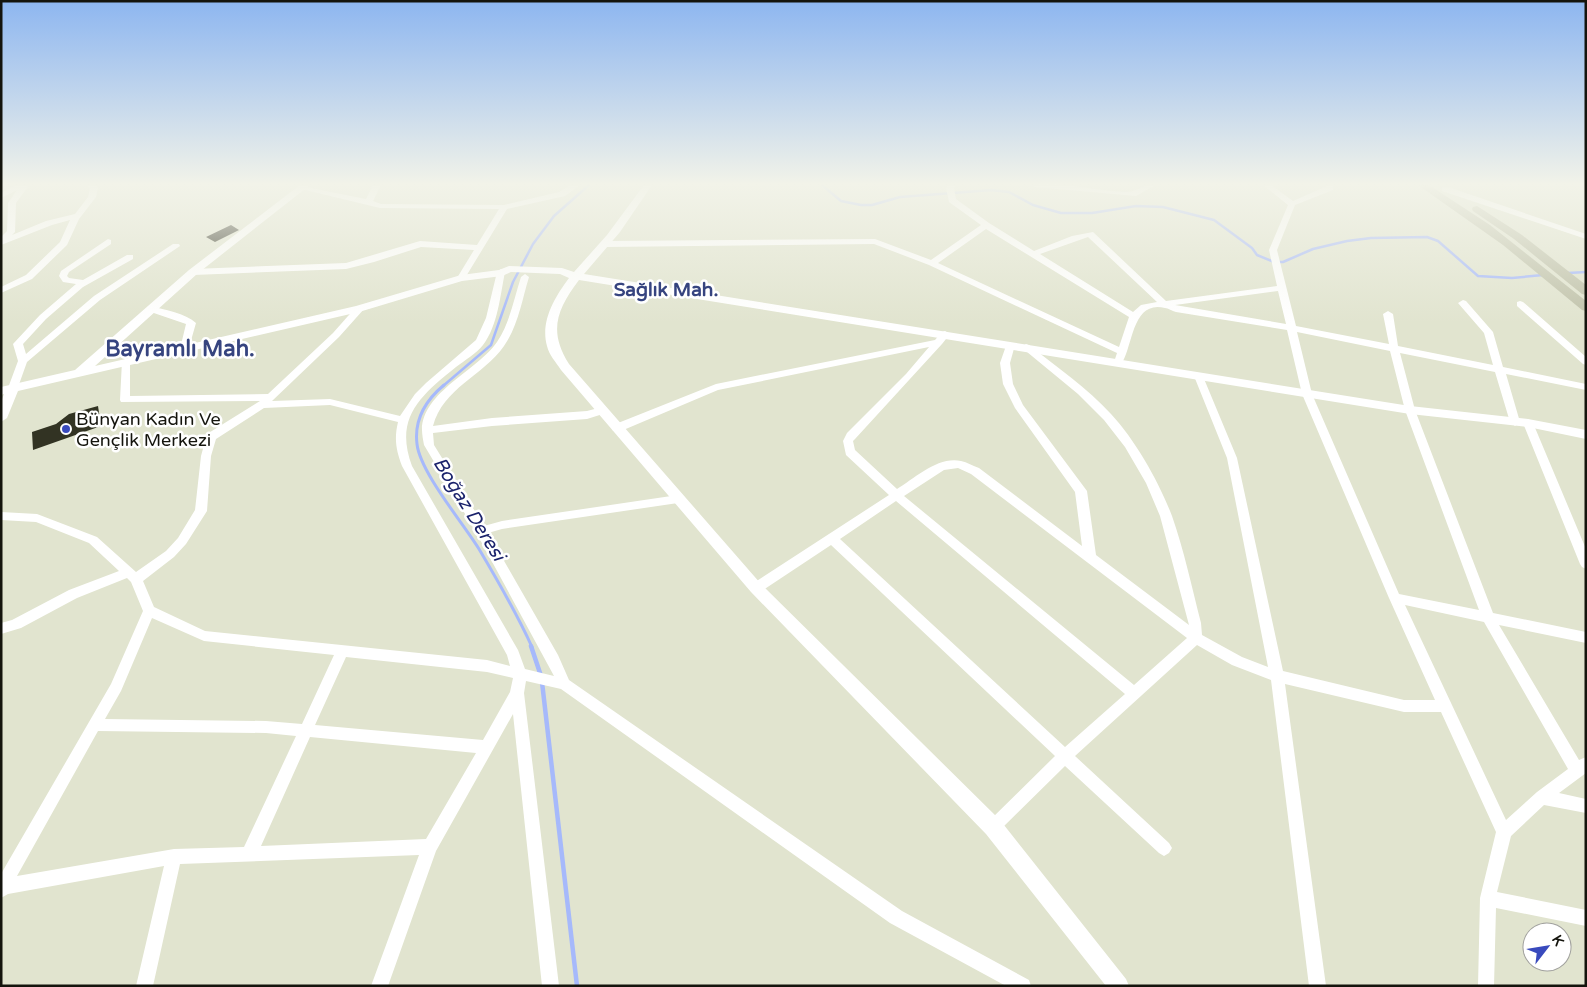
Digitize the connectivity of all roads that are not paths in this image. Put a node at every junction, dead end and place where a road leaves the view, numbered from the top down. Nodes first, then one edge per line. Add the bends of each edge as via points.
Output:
1 (11, 231) edge
2 (28, 231) edge
3 (69, 231) edge
4 (245, 231) edge
5 (490, 231) edge
6 (614, 231) edge
7 (977, 231) edge
8 (996, 231) edge
9 (1281, 231) edge
10 (1490, 231) edge
11 (1509, 231) edge
12 (1571, 231) edge
13 (1586, 236) edge
14 (1, 242) edge
15 (108, 242) dead end
16 (605, 244) junction
17 (176, 246) dead end
18 (480, 248) junction
19 (1033, 254) junction
20 (130, 257) dead end
21 (932, 263) junction
22 (193, 272) junction
23 (505, 272) junction
24 (524, 274) junction
25 (573, 276) junction
26 (461, 278) junction
27 (85, 283) junction
28 (1282, 288) junction
29 (1, 290) edge
30 (1586, 291) edge
31 (1463, 303) dead end
32 (1164, 304) junction
33 (1520, 304) dead end
34 (1586, 307) edge
35 (359, 308) junction
36 (151, 309) junction
37 (1388, 314) dead end
38 (1134, 316) junction
39 (1292, 328) junction
40 (942, 338) junction
41 (1010, 345) junction
42 (1026, 348) junction
43 (1394, 348) junction
44 (185, 349) junction
45 (1121, 357) junction
46 (23, 361) junction
47 (1586, 362) edge
48 (125, 363) junction
49 (1499, 370) junction
50 (77, 374) junction
51 (1199, 376) junction
52 (1586, 387) edge
53 (7, 390) edge
54 (1307, 394) junction
55 (272, 397) junction
56 (262, 405) junction
57 (1410, 410) junction
58 (602, 411) junction
59 (1, 418) edge
60 (403, 420) junction
61 (1515, 422) junction
62 (1528, 423) junction
63 (616, 428) junction
64 (427, 430) junction
65 (1586, 435) edge
66 (897, 496) junction
67 (678, 499) junction
68 (1, 516) edge
69 (481, 532) junction
70 (832, 538) junction
71 (1583, 550) edge
72 (1090, 559) junction
73 (1586, 564) edge
74 (133, 576) junction
75 (756, 588) junction
76 (1395, 598) junction
77 (149, 611) junction
78 (1489, 619) junction
79 (1, 629) edge
80 (1196, 638) junction
81 (1586, 638) edge
82 (342, 650) junction
83 (526, 675) junction
84 (1277, 676) junction
85 (558, 682) junction
86 (517, 693) junction
87 (1135, 694) junction
88 (1445, 706) junction
89 (94, 725) junction
90 (306, 730) junction
91 (486, 747) junction
92 (1065, 756) junction
93 (1581, 767) edge
94 (1542, 797) junction
95 (1586, 806) edge
96 (993, 827) junction
97 (1504, 832) junction
98 (430, 847) junction
99 (1164, 848) dead end
100 (249, 854) junction
101 (174, 857) junction
102 (2, 888) edge
103 (1488, 898) junction
104 (1586, 918) edge
105 (144, 986) edge
106 (379, 986) edge
107 (551, 986) edge
108 (1023, 986) edge
109 (1120, 986) edge
110 (1318, 986) edge
111 (1486, 986) edge

1 - 14 street
2 - 14 street
3 - 29 street via 64,242 29,277
4 - 22 street
5 - 18 street
6 - 16 street
7 - 21 street
8 - 19 street
9 - 28 street via 1273,250
10 - 34 main road
11 - 30 main road
12 - 13 street
15 - 27 street via 65,271 63,276 66,280
16 - 21 street via 875,241
16 - 25 street
17 - 46 street via 97,298
18 - 22 street via 420,244 346,266
18 - 26 street
19 - 32 street via 1090,234
19 - 38 street
20 - 27 street
21 - 45 street
22 - 36 street
23 - 24 street
23 - 26 street
23 - 60 street via 480,341 424,390 411,404
24 - 25 street via 559,278
24 - 64 street via 502,342 438,402
25 - 40 street
25 - 58 street via 556,308 552,344 565,366
26 - 35 street
27 - 46 street via 43,316 18,344
28 - 32 street
28 - 39 street
31 - 49 street via 1488,332
32 - 38 street via 1144,307
32 - 39 street via 1176,309
33 - 47 street
35 - 44 street
35 - 55 street
36 - 44 street via 191,323
36 - 50 street
37 - 43 street
38 - 45 street
39 - 43 street
39 - 54 street
40 - 41 street
40 - 63 street via 716,387
40 - 66 street via 848,441 850,452
41 - 42 street
41 - 72 street via 1005,363 1008,384 1019,406 1081,491
42 - 45 street
42 - 80 street via 1082,392 1108,417 1129,445 1166,516 1195,623
43 - 49 street
43 - 57 street
44 - 48 street
45 - 51 street
46 - 53 street
48 - 50 street
48 - 55 street via 125,400
49 - 52 street
49 - 61 street
50 - 53 street
51 - 54 street
51 - 84 street via 1232,458
53 - 59 street
54 - 57 street
54 - 76 street
55 - 56 street
56 - 60 street via 330,402
56 - 74 street via 211,437 200,511 170,554
57 - 61 street
57 - 78 street
58 - 63 street
58 - 64 street
60 - 83 street via 400,436 403,459
61 - 62 street
62 - 65 street
62 - 71 street
63 - 67 street
64 - 69 street via 429,445
66 - 70 street
66 - 72 street via 941,466 968,467
66 - 87 street
67 - 69 street
67 - 75 street
68 - 74 street via 37,518 93,540
69 - 85 street via 554,659
70 - 75 street
70 - 92 street
71 - 73 street
72 - 80 street
74 - 77 street
74 - 79 street via 74,594
75 - 96 street
76 - 78 street
76 - 88 street
77 - 82 street via 204,636
77 - 89 street via 116,687
78 - 81 street
78 - 93 street
80 - 84 street via 1237,661
80 - 87 street
82 - 83 street via 487,666
82 - 90 street
83 - 85 street
83 - 86 street
84 - 88 street via 1404,706
84 - 110 street
85 - 108 street via 896,917
86 - 91 street
86 - 107 street
87 - 92 street
88 - 97 street
89 - 90 street
89 - 102 street
90 - 91 street
90 - 100 street
91 - 98 street
92 - 96 street
92 - 99 street
93 - 94 street
94 - 95 street
94 - 97 street
96 - 109 street
97 - 103 street
98 - 100 street
98 - 106 street
100 - 101 street
101 - 102 street
101 - 105 street
103 - 104 street
103 - 111 street

